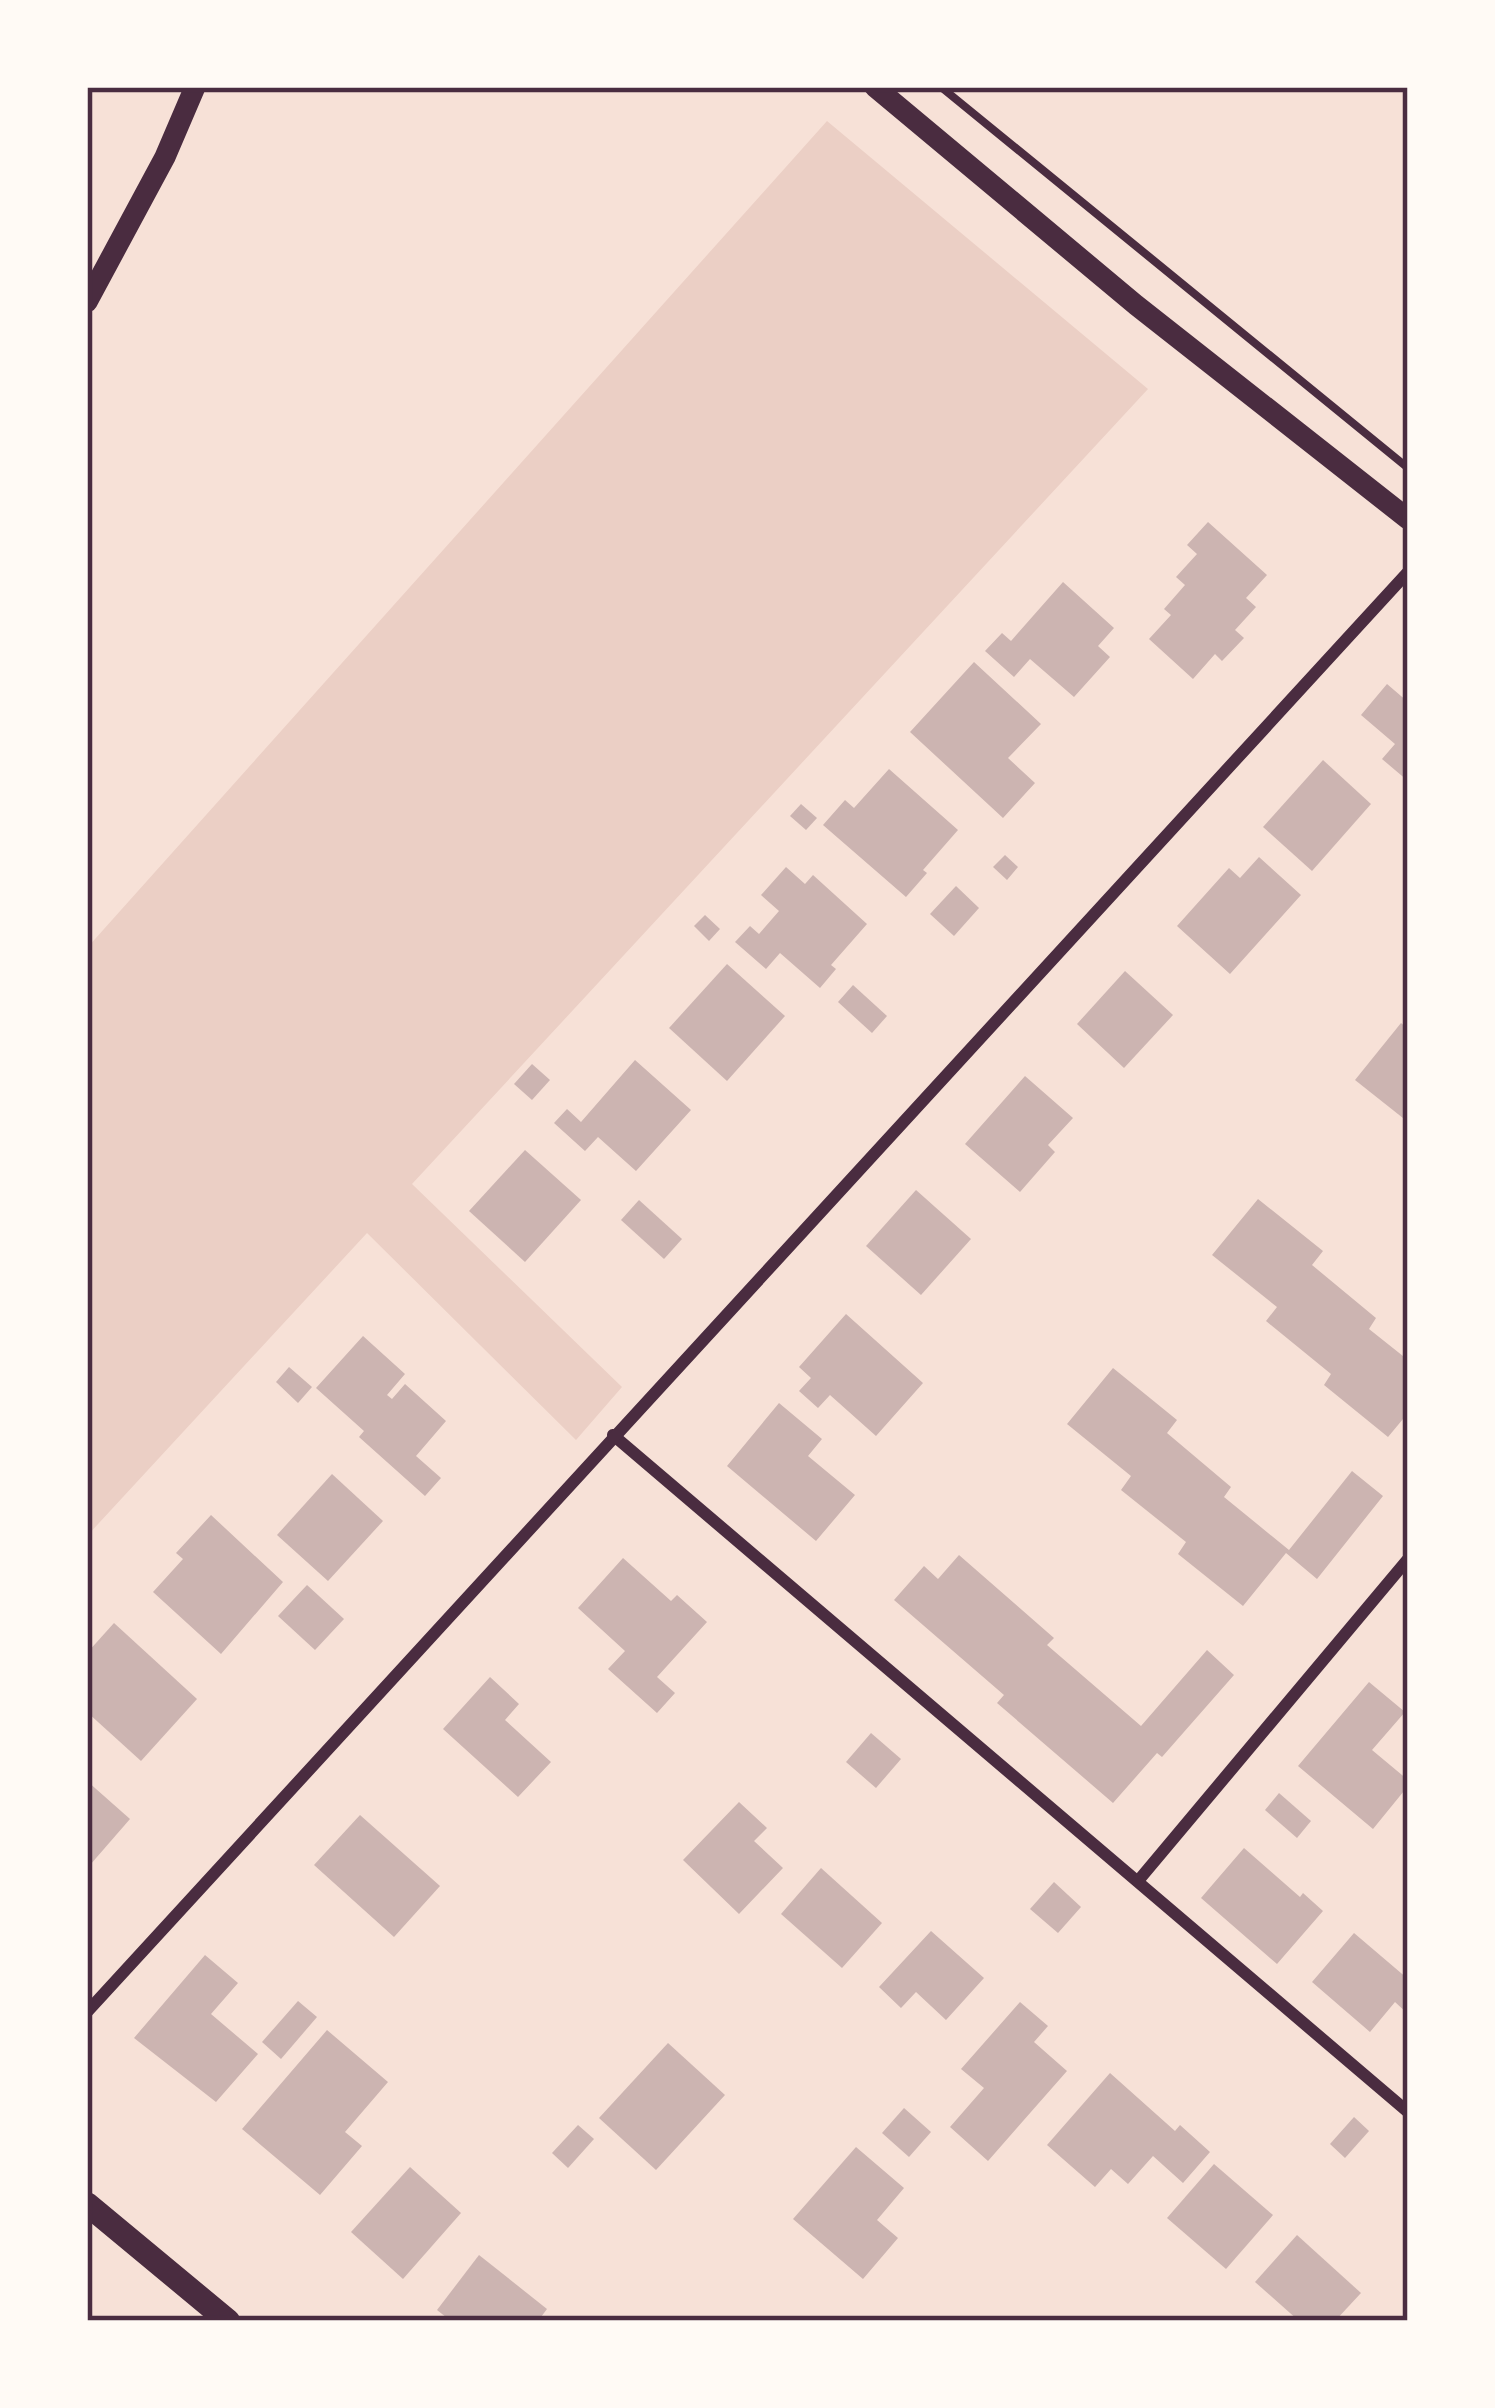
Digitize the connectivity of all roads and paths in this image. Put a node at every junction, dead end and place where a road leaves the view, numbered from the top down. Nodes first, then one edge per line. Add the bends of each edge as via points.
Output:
1 (195, 87) edge
2 (875, 87) edge
3 (940, 87) edge
4 (87, 302) edge
5 (1408, 468) edge
6 (1408, 519) edge
7 (1408, 572) edge
8 (613, 1436) junction
9 (1408, 1558) edge
10 (1138, 1881) junction
11 (87, 2012) edge
12 (1408, 2112) edge
13 (87, 2204) edge
14 (228, 2321) edge

1 - 4 street
2 - 6 street
3 - 5 path
7 - 8 street
8 - 10 street
8 - 11 street
9 - 10 street
10 - 12 street
13 - 14 main road

